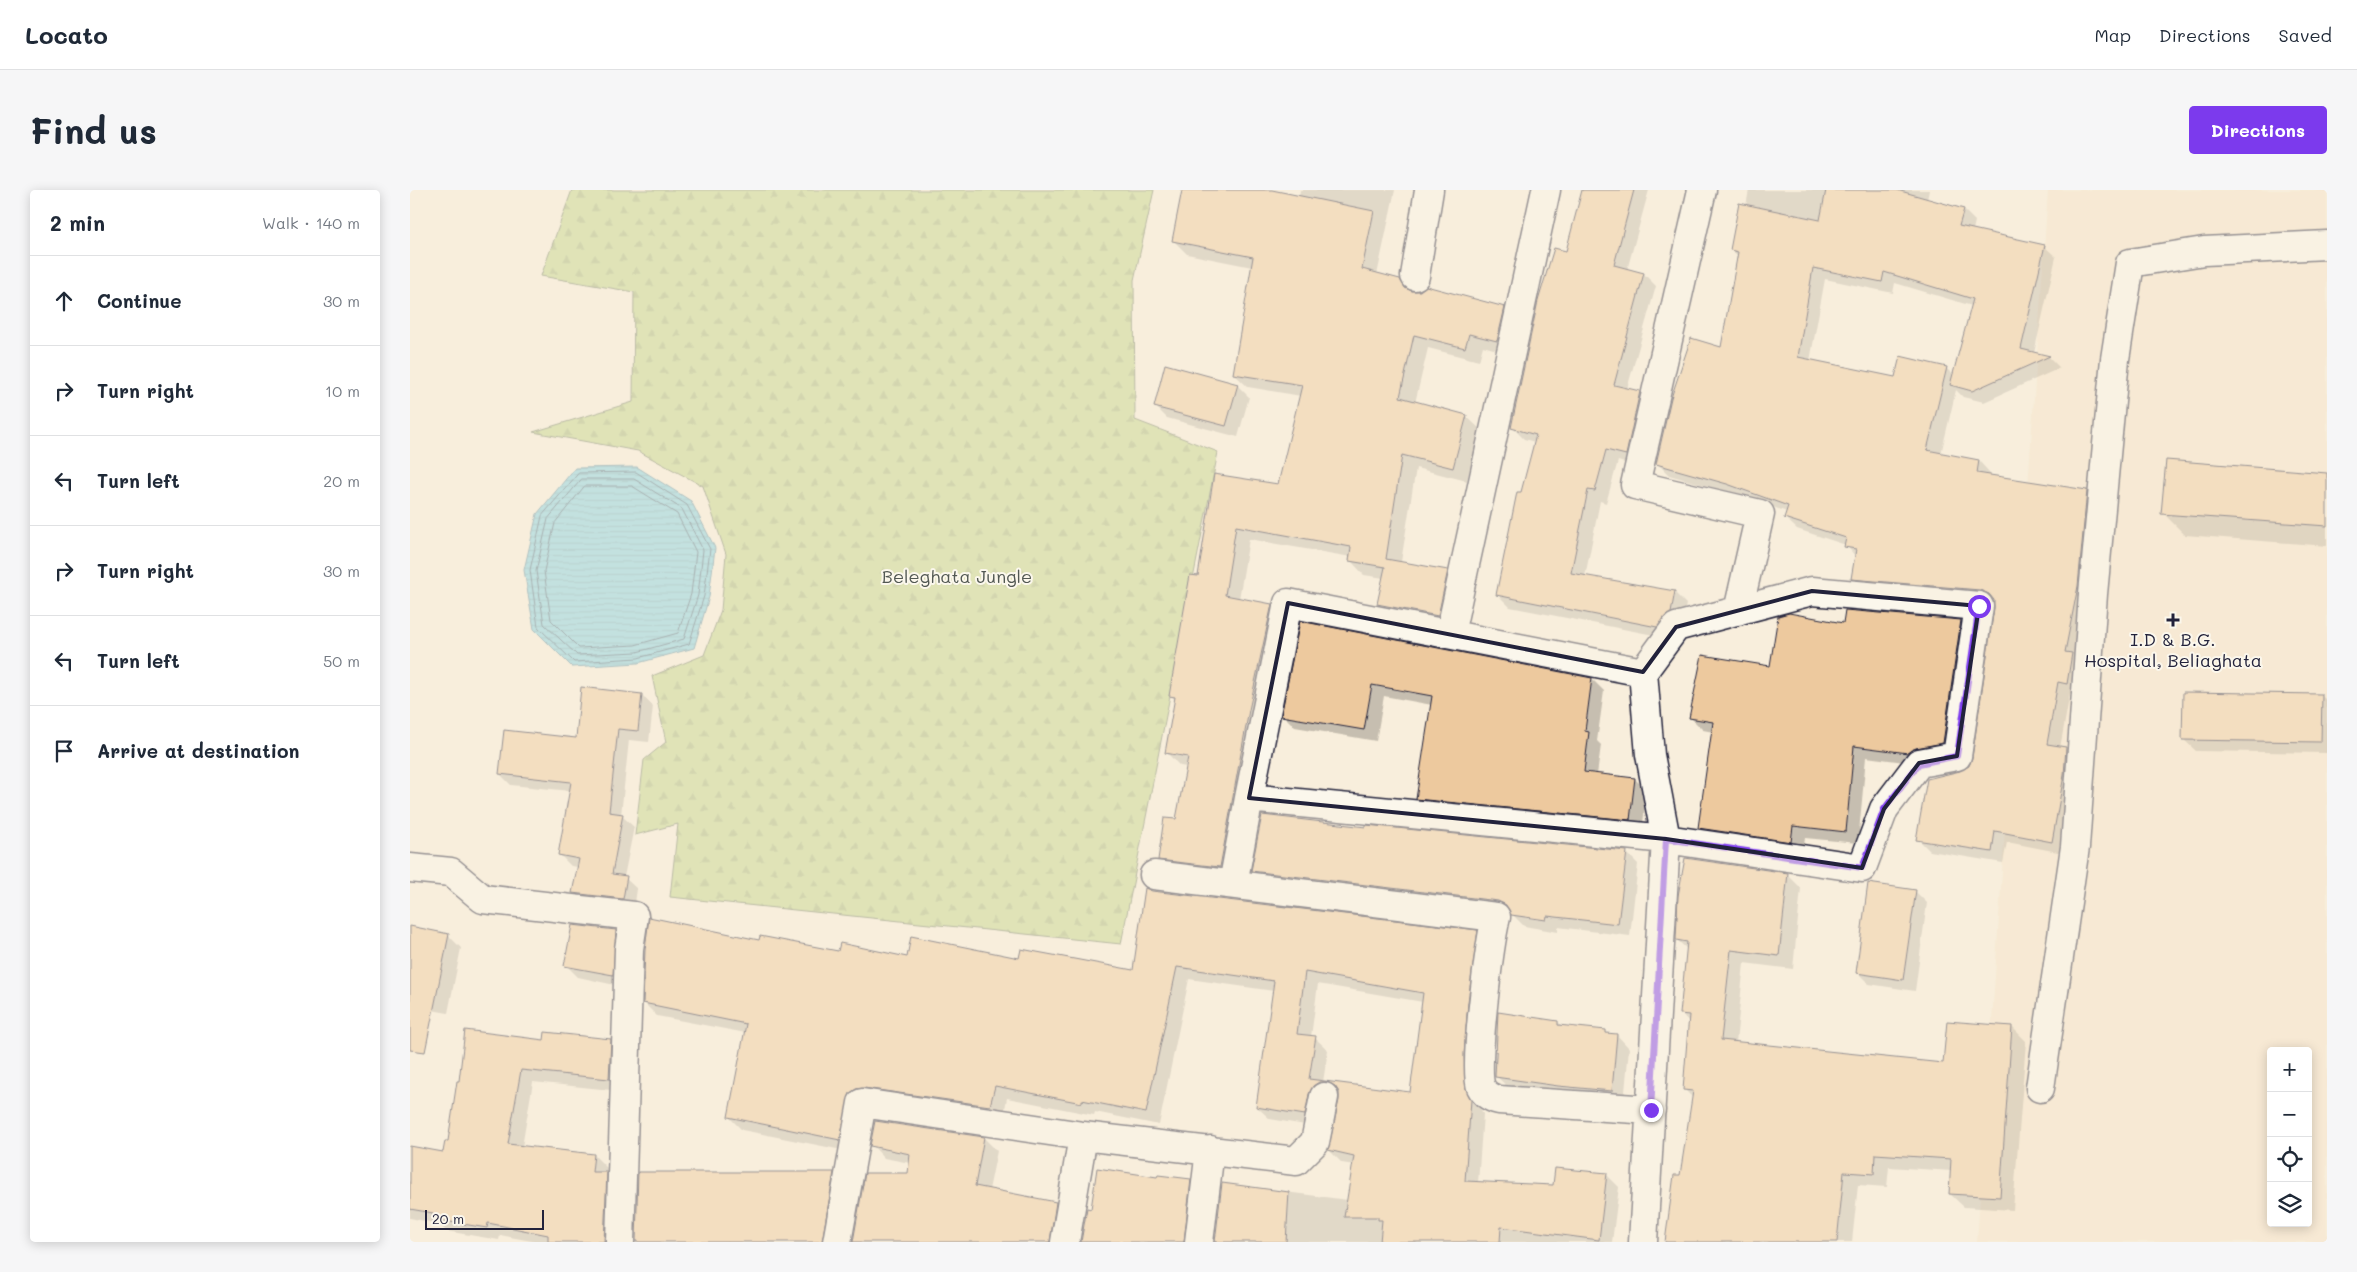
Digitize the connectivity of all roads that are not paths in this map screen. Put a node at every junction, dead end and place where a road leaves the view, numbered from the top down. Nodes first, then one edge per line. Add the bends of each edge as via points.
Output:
1 (1429, 190) edge
2 (1546, 190) edge
3 (1702, 190) edge
4 (2327, 245) edge
5 (1415, 276) dead end
6 (1738, 611) junction
7 (1450, 634) junction
8 (1643, 672) junction
9 (1249, 798) junction
10 (1666, 839) junction
11 (410, 868) edge
12 (1154, 875) dead end
13 (1233, 884) junction
14 (2040, 1088) dead end
15 (1324, 1097) dead end
16 (1651, 1110) junction
17 (1082, 1136) junction
18 (1210, 1150) junction
19 (620, 1242) edge
20 (837, 1242) edge
21 (1065, 1242) edge
22 (1199, 1242) edge
23 (1643, 1242) edge

1 - 5 street
2 - 7 street
3 - 6 street via 1634,485 1760,514
4 - 14 street via 2204,251 2130,263 2115,359 2093,594 2076,847
6 - 8 street via 1676,627
6 - 10 street via 1812,591 1979,606 1957,756 1919,764 1884,809 1862,868
7 - 8 street
7 - 9 street via 1288,603
8 - 10 street via 1650,755
9 - 10 street
9 - 13 street
10 - 16 street
11 - 19 street via 451,872 483,899 634,916 629,949
12 - 13 street
13 - 16 street via 1496,917 1480,1058 1480,1079 1486,1095 1499,1100
15 - 18 street via 1315,1142 1296,1160
16 - 23 street
17 - 18 street
17 - 20 street via 862,1103
17 - 21 street
18 - 22 street

